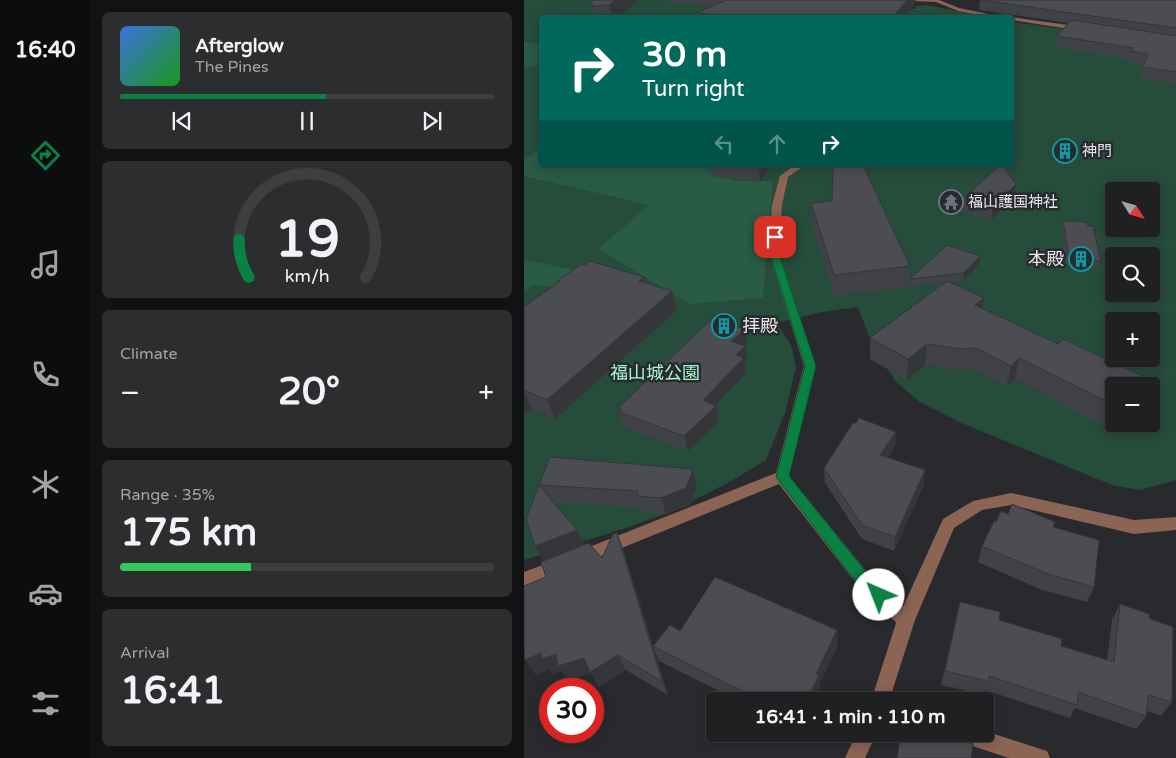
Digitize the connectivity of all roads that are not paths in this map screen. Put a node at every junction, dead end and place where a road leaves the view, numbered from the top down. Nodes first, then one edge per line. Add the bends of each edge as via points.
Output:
1 (890, 0) edge
2 (935, 1) edge
3 (990, 15) edge
4 (1014, 18) edge
5 (1090, 30) edge
6 (798, 167) edge
7 (782, 477) junction
8 (1176, 523) edge
9 (524, 580) edge
10 (906, 620) junction
11 (883, 692) edge
12 (862, 742) edge
13 (989, 742) edge
14 (855, 758) edge
15 (1040, 758) edge

1 - 2 street
2 - 3 street
4 - 5 street
6 - 7 street via 784,176 777,205 774,254 810,366
7 - 9 street
7 - 10 street via 869,587
8 - 10 street via 1170,526 1134,526 1010,499 978,505 948,524
10 - 11 street
12 - 14 street
13 - 15 street

